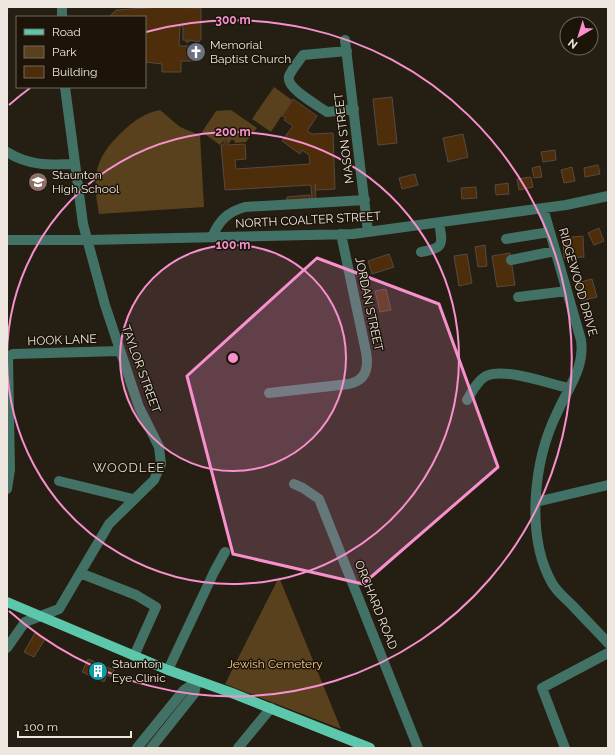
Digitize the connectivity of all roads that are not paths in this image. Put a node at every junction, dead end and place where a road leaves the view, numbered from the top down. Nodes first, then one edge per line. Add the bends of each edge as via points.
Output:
1 (346, 40) dead end
2 (347, 51) junction
3 (65, 88) edge
4 (354, 109) junction
5 (7, 152) edge
6 (74, 164) junction
7 (608, 196) edge
8 (364, 200) junction
9 (543, 208) junction
10 (439, 223) junction
11 (368, 232) junction
12 (550, 232) junction
13 (341, 234) junction
14 (212, 237) junction
15 (506, 239) dead end
16 (7, 240) edge
17 (88, 240) junction
18 (555, 251) junction
19 (421, 252) dead end
20 (511, 260) dead end
21 (567, 291) junction
22 (518, 297) dead end
23 (120, 351) junction
24 (7, 358) edge
25 (569, 388) junction
26 (269, 393) dead end
27 (467, 400) dead end
28 (58, 481) dead end
29 (294, 484) dead end
30 (608, 485) edge
31 (7, 489) edge
32 (133, 499) junction
33 (536, 502) junction
34 (225, 552) dead end
35 (80, 573) junction
36 (7, 602) edge
37 (42, 616) junction
38 (608, 642) edge
39 (7, 648) edge
40 (608, 652) edge
41 (134, 656) junction
42 (168, 670) junction
43 (197, 681) junction
44 (271, 708) junction
45 (137, 748) edge
46 (151, 748) edge
47 (238, 748) edge
48 (370, 748) edge
49 (418, 748) edge
50 (564, 748) edge

1 - 2 street, MASON STREET
2 - 4 street, MASON STREET
2 - 4 street via 303,55 289,76 289,81 293,88 327,112
3 - 6 street, TAYLOR STREET
4 - 8 street, MASON STREET
5 - 6 street via 31,163
6 - 17 street, TAYLOR STREET via 83,224
7 - 9 street, NORTH COALTER STREET
8 - 11 street, MASON STREET
8 - 14 street via 244,207 222,219
9 - 10 street, NORTH COALTER STREET
9 - 12 street, RIDGEWOOD DRIVE
10 - 11 street, NORTH COALTER STREET
10 - 19 street via 442,242 440,246 436,250
11 - 13 street, NORTH COALTER STREET
12 - 15 street
12 - 18 street, RIDGEWOOD DRIVE
13 - 14 street, NORTH COALTER STREET
13 - 26 street, JORDAN STREET via 368,362 365,373 359,381 349,384
14 - 17 street, NORTH COALTER STREET
16 - 17 street, NORTH COALTER STREET
17 - 23 street, TAYLOR STREET
18 - 20 street
18 - 21 street, RIDGEWOOD DRIVE
21 - 22 street
21 - 25 street, RIDGEWOOD DRIVE via 582,349 579,369
23 - 24 street, HOOK LANE via 13,354
23 - 32 street, TAYLOR STREET via 139,407 159,447 161,458 156,476
24 - 31 street via 10,470
25 - 27 street via 502,374 487,376 476,384
25 - 33 street, RIDGEWOOD DRIVE via 544,446
28 - 32 street
29 - 49 street, ORCHARD ROAD via 319,499
30 - 33 street
32 - 35 street, TAYLOR STREET via 109,524
33 - 38 street, RIDGEWOOD DRIVE via 540,548 552,583
34 - 42 street
35 - 37 street, TAYLOR STREET via 59,609
35 - 41 street via 136,595 156,607
36 - 37 main road
37 - 39 street, TAYLOR STREET via 25,622
37 - 41 main road
40 - 50 street via 542,688
41 - 42 main road
42 - 43 main road
43 - 44 main road
43 - 45 street via 184,690
43 - 46 street via 194,694
44 - 47 street
44 - 48 main road

